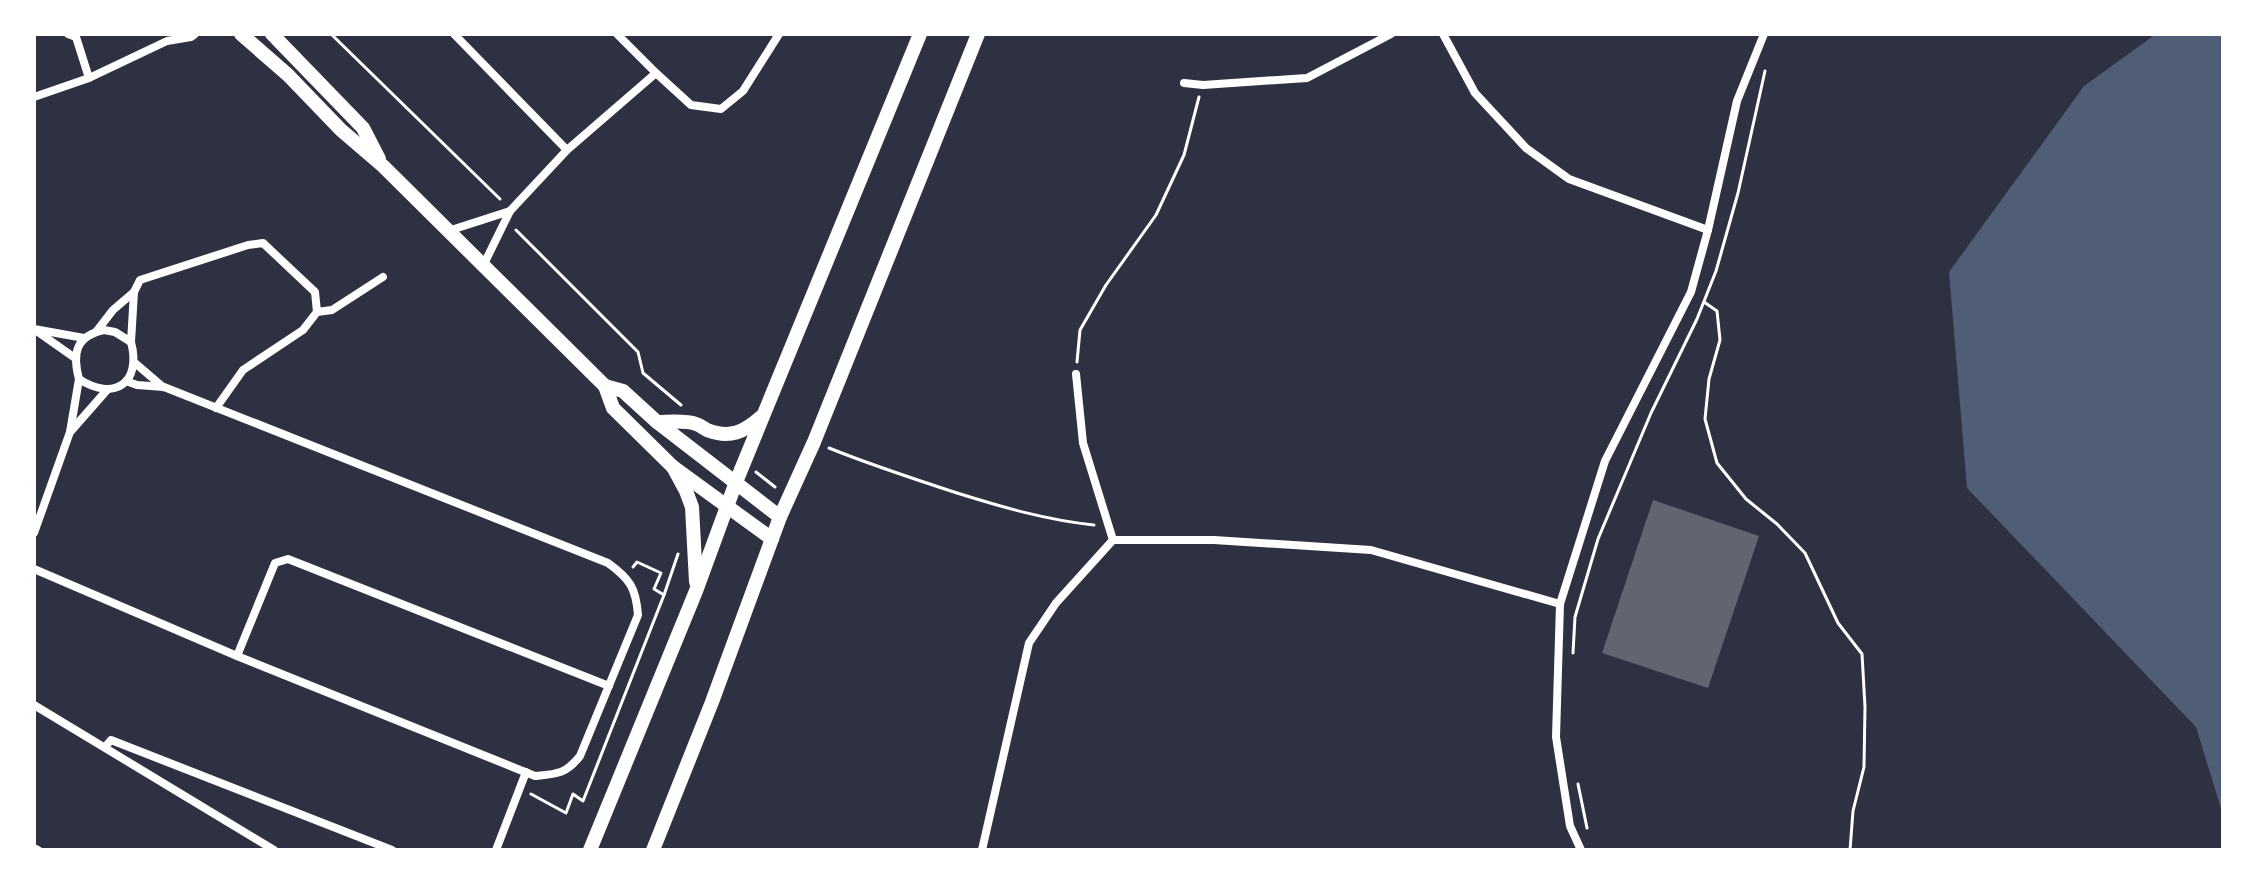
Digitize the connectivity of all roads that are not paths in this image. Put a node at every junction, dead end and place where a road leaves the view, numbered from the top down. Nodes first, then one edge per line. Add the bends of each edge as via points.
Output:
1 (68, 34) edge
2 (174, 34) edge
3 (195, 34) edge
4 (241, 34) edge
5 (272, 34) edge
6 (454, 34) edge
7 (617, 34) edge
8 (779, 34) edge
9 (920, 34) edge
10 (978, 34) edge
11 (1391, 34) edge
12 (1443, 34) edge
13 (1764, 34) edge
14 (167, 41) junction
15 (656, 73) junction
16 (89, 78) junction
17 (1184, 83) dead end
18 (34, 97) edge
19 (567, 150) junction
20 (383, 166) junction
21 (510, 211) junction
22 (1708, 230) junction
23 (448, 231) junction
24 (483, 266) junction
25 (383, 277) dead end
26 (134, 292) junction
27 (317, 312) junction
28 (96, 332) junction
29 (84, 338) junction
30 (131, 342) junction
31 (75, 358) junction
32 (135, 363) junction
33 (1076, 374) road end
34 (79, 379) junction
35 (126, 381) junction
36 (605, 386) junction
37 (164, 387) junction
38 (107, 390) junction
39 (216, 408) junction
40 (765, 413) junction
41 (657, 422) junction
42 (70, 432) junction
43 (673, 467) junction
44 (736, 482) junction
45 (727, 506) junction
46 (780, 517) junction
47 (34, 533) edge
48 (772, 539) junction
49 (1113, 540) junction
50 (34, 569) edge
51 (696, 591) junction
52 (1560, 604) junction
53 (237, 656) junction
54 (609, 686) junction
55 (34, 705) edge
56 (105, 747) junction
57 (526, 772) junction
58 (274, 850) edge
59 (392, 850) edge
60 (496, 850) edge
61 (590, 850) edge
62 (653, 850) edge
63 (982, 850) edge
64 (1581, 850) edge

1 - 16 street via 76,37
2 - 14 street
3 - 14 street
4 - 20 main road
5 - 20 main road via 363,128
6 - 19 street
7 - 15 street
8 - 15 street via 743,91 721,109 691,105
9 - 40 main road
10 - 46 main road
11 - 17 street via 1307,78
12 - 22 street via 1475,93 1526,148 1569,179
13 - 22 street via 1737,101
14 - 16 street
15 - 19 street
16 - 18 street
19 - 21 street
20 - 23 main road
21 - 23 street
21 - 24 street
22 - 52 street via 1691,292 1605,461
23 - 24 main road
24 - 36 main road
25 - 27 street via 332,310
26 - 27 street via 140,280 263,243 315,292
26 - 28 street
26 - 30 street
27 - 39 street via 303,330 243,370
28 - 29 street
28 - 30 street via 115,332
29 - 31 street
29 - 31 street via 34,329
30 - 32 street
31 - 34 street
32 - 35 street
32 - 37 street
33 - 49 street via 1083,443
34 - 38 street
34 - 42 street
35 - 37 street
35 - 38 street
36 - 41 main road via 623,391
36 - 43 main road via 613,408
37 - 39 street
38 - 42 street
39 - 54 street via 608,563 626,577 636,595 638,615
40 - 41 main road via 739,433 709,431 694,422
40 - 44 main road
41 - 44 main road
42 - 47 street
43 - 45 main road
43 - 51 main road via 692,507
44 - 45 main road
44 - 46 main road
45 - 48 main road
45 - 51 main road
46 - 48 main road
48 - 62 main road
49 - 52 street via 1371,550
49 - 63 street via 1056,603 1029,643
50 - 53 street
51 - 61 main road
52 - 64 street via 1556,737 1570,826
53 - 54 street via 275,563 288,559
53 - 57 street
54 - 57 street via 574,764 559,774
55 - 56 street
56 - 58 street
56 - 59 street via 111,740
57 - 60 street

